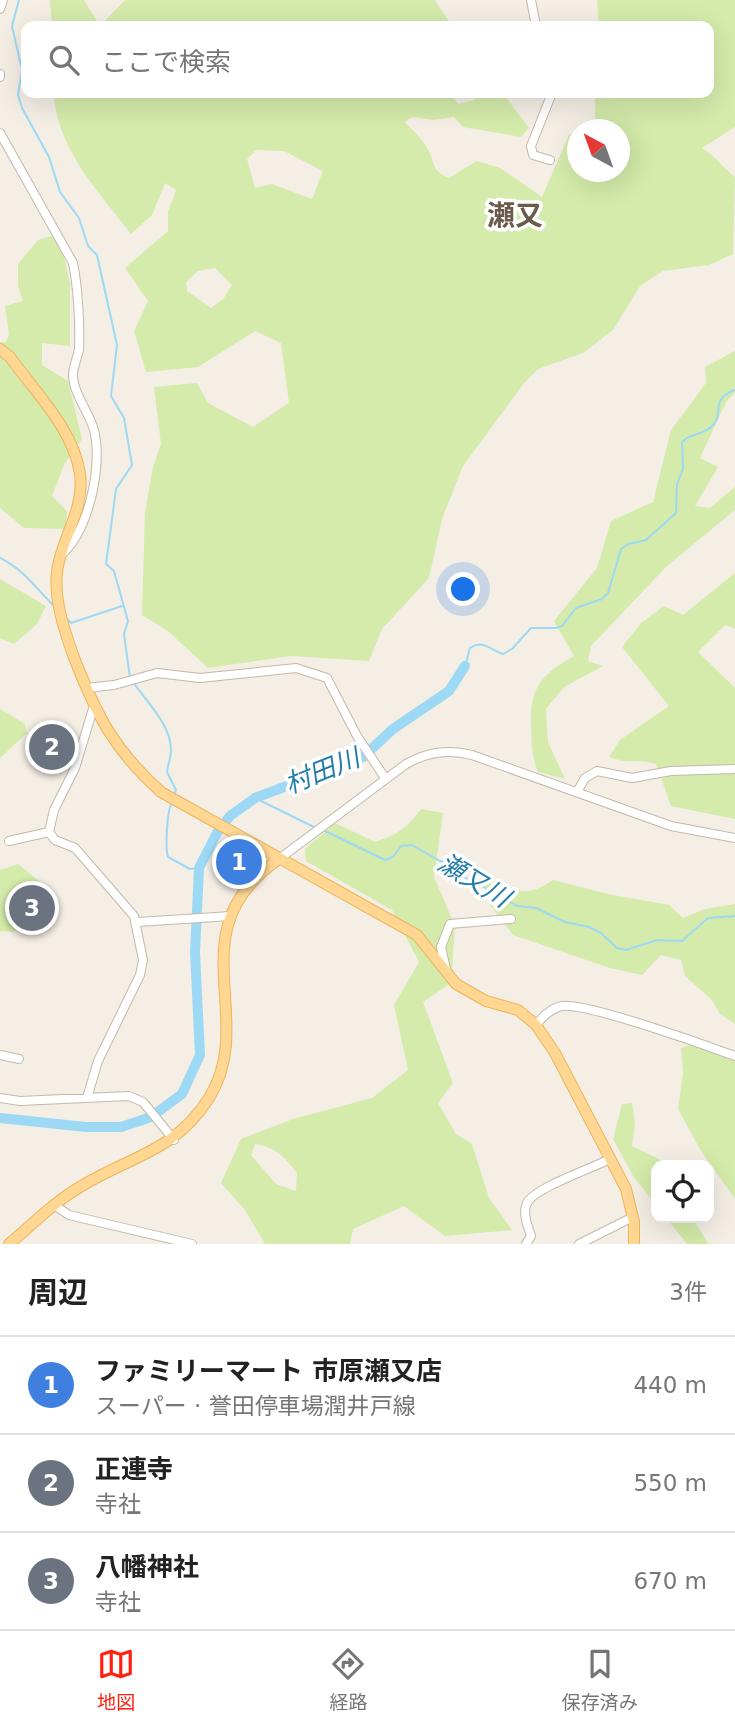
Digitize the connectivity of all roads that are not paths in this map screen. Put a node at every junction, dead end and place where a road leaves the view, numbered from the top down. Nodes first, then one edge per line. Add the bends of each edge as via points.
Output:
1 (3, 0) edge
2 (531, 0) edge
3 (0, 9) edge
4 (535, 21) edge
5 (550, 98) edge
6 (0, 133) edge
7 (550, 160) dead end
8 (0, 349) edge
9 (61, 556) junction
10 (86, 688) junction
11 (93, 709) junction
12 (735, 769) edge
13 (385, 779) junction
14 (577, 792) junction
15 (49, 832) junction
16 (735, 838) edge
17 (9, 841) dead end
18 (279, 859) junction
19 (232, 916) junction
20 (511, 919) dead end
21 (138, 922) junction
22 (447, 975) junction
23 (536, 1025) junction
24 (0, 1055) edge
25 (735, 1056) edge
26 (19, 1059) dead end
27 (0, 1098) edge
28 (87, 1098) junction
29 (174, 1140) junction
30 (610, 1159) junction
31 (54, 1205) junction
32 (633, 1217) junction
33 (9, 1244) edge
34 (190, 1244) edge
35 (526, 1244) edge
36 (579, 1244) edge
37 (634, 1244) edge

1 - 3 street
2 - 4 street
5 - 7 street via 531,146 533,155
6 - 9 street via 73,263 76,282 79,349 73,375 95,432 95,468 83,525 74,545
8 - 9 main road via 67,436 78,462 80,498
9 - 10 main road via 59,605
10 - 11 main road
10 - 13 street via 157,673 200,678 296,668 327,678
11 - 15 street
11 - 18 main road via 127,758 161,792
12 - 14 street via 671,771 632,778 597,771 585,778
13 - 14 street via 426,754 457,752
13 - 18 street
14 - 16 street via 671,826
15 - 17 street
15 - 21 street via 55,840 75,848
18 - 19 main road via 252,880
18 - 22 main road via 422,939
19 - 21 street
19 - 29 main road via 221,962 226,1032 222,1069 200,1113
20 - 22 street via 450,924 441,947
21 - 28 street via 143,960 140,975 98,1061
22 - 23 main road via 470,994 518,1010
23 - 25 street via 552,1010 575,1007 692,1039
23 - 30 main road
24 - 26 street
27 - 28 street
28 - 29 street via 129,1096 143,1102
29 - 31 main road via 91,1180
30 - 32 main road via 626,1189
30 - 35 street via 540,1190 530,1199 524,1213 531,1236
31 - 33 main road
31 - 34 street via 69,1215
32 - 36 street
32 - 37 main road

